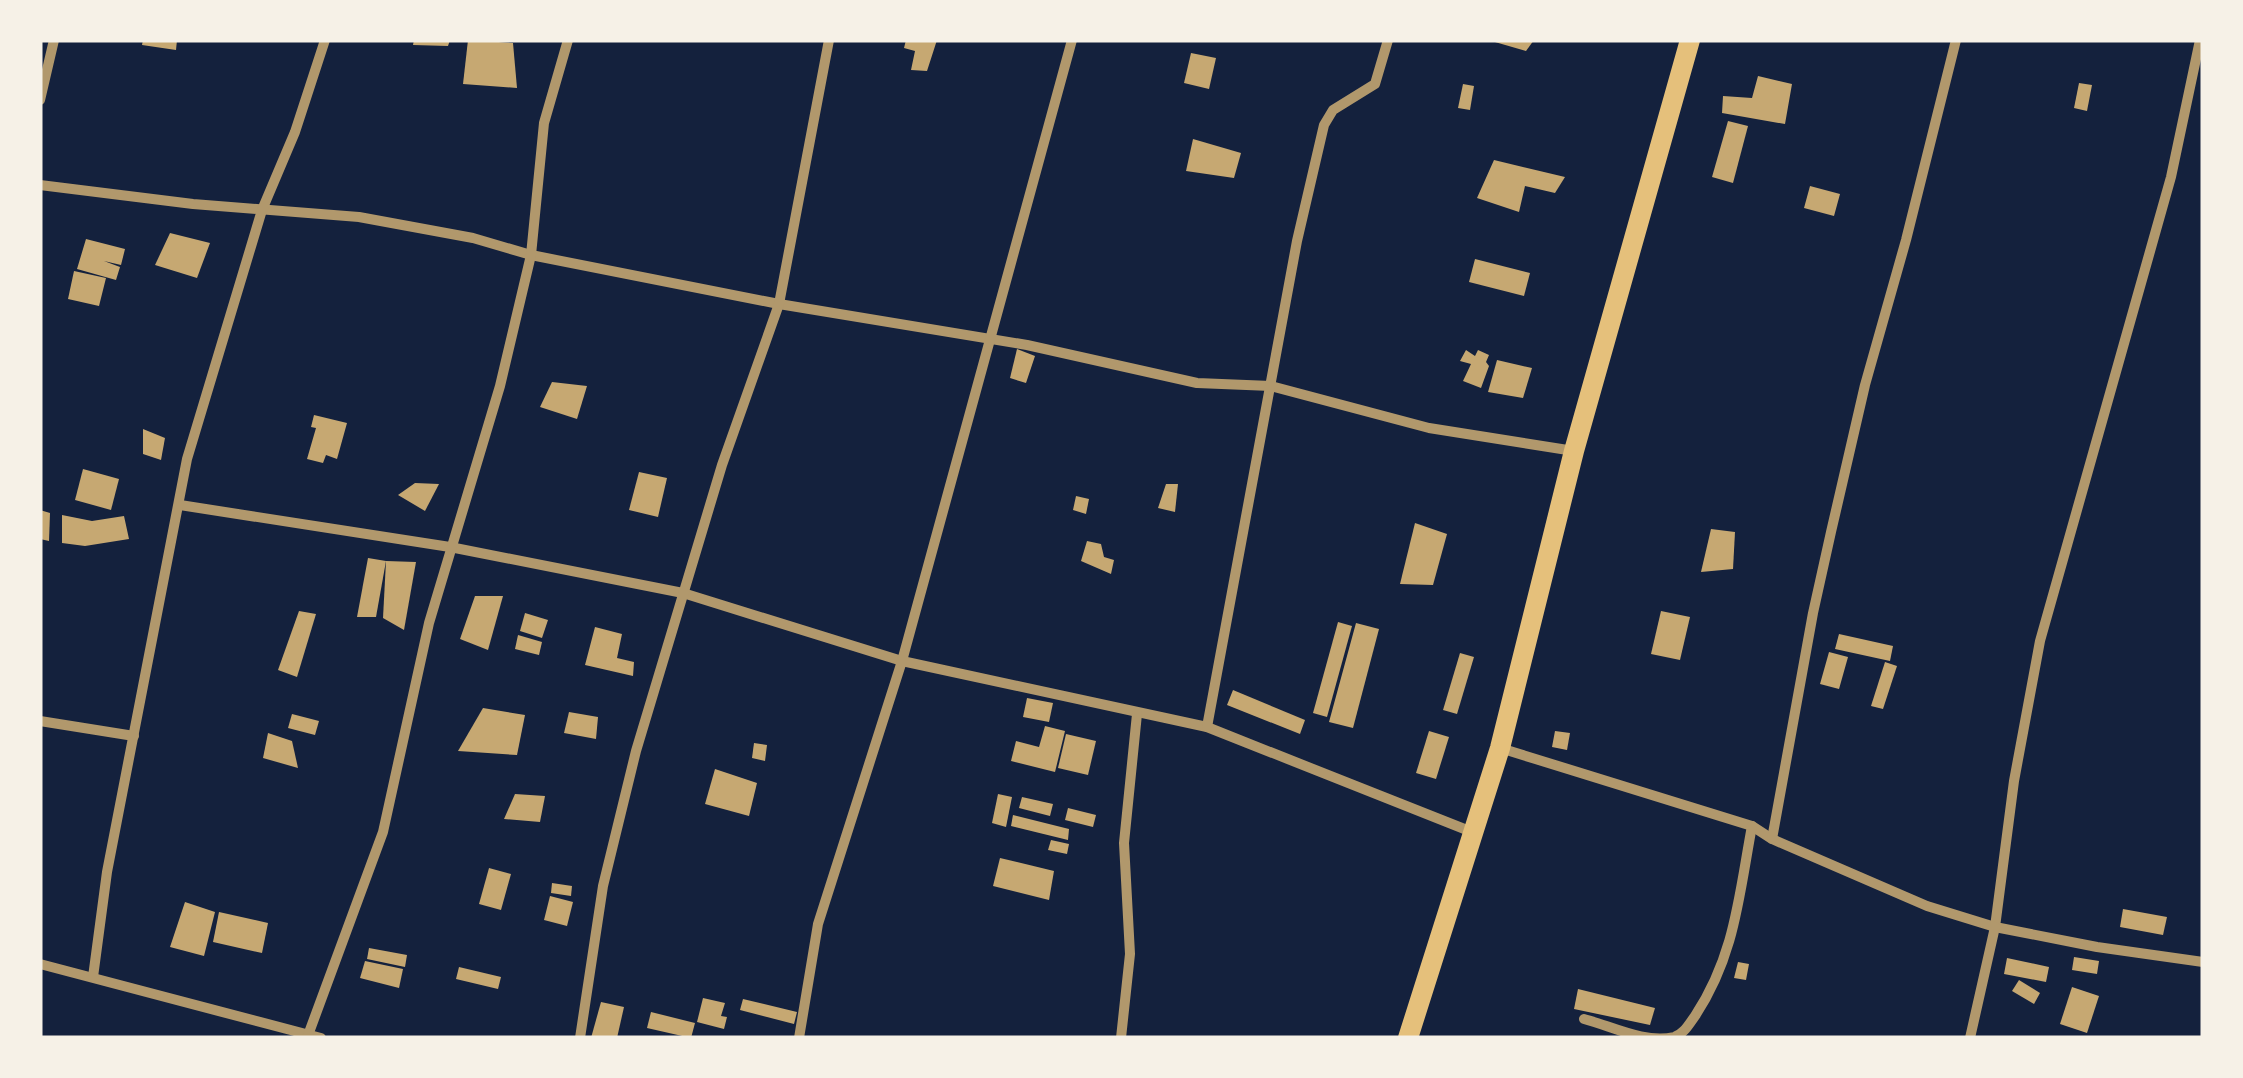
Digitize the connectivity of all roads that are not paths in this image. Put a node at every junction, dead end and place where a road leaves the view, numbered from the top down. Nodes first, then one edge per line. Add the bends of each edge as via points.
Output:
1 (54, 40) edge
2 (325, 40) edge
3 (568, 40) edge
4 (829, 40) edge
5 (1072, 40) edge
6 (1388, 40) edge
7 (1690, 40) edge
8 (1956, 40) edge
9 (2200, 40) edge
10 (40, 100) edge
11 (40, 184) edge
12 (262, 210) junction
13 (531, 255) junction
14 (780, 304) junction
15 (991, 341) junction
16 (1271, 386) junction
17 (1574, 451) junction
18 (180, 505) junction
19 (450, 548) junction
20 (683, 593) junction
21 (902, 661) junction
22 (1137, 714) junction
23 (40, 721) edge
24 (1207, 728) junction
25 (134, 736) junction
26 (1500, 748) junction
27 (1752, 826) junction
28 (1472, 832) junction
29 (1772, 839) junction
30 (1996, 928) junction
31 (2203, 962) edge
32 (40, 964) edge
33 (93, 977) junction
34 (1584, 1019) dead end
35 (307, 1036) edge
36 (321, 1038) edge
37 (580, 1038) edge
38 (799, 1038) edge
39 (1122, 1038) edge
40 (1408, 1038) edge
41 (1970, 1038) edge

1 - 10 street
2 - 12 street
3 - 13 street via 544,123
4 - 14 street
5 - 15 street
6 - 16 street via 1375,84 1332,110 1324,125
7 - 17 highway
8 - 29 street via 1865,385 1813,613
9 - 30 street via 2171,178 2040,641
11 - 12 street
12 - 13 street via 359,217
12 - 18 street via 187,459
13 - 14 street
13 - 19 street via 500,386
14 - 15 street
14 - 20 street
15 - 16 street via 1197,384
15 - 21 street
16 - 17 street via 1429,428
16 - 24 street
17 - 26 highway
18 - 19 street
18 - 25 street
19 - 20 street
19 - 35 street via 383,832
20 - 21 street
20 - 37 street via 603,886
21 - 22 street
21 - 38 street via 818,924
22 - 24 street
22 - 39 street via 1124,843 1130,954
23 - 25 street
24 - 28 street
25 - 33 street
26 - 27 street
26 - 28 highway
27 - 29 street
27 - 34 street via 1725,962 1686,1029 1649,1038
28 - 40 highway
29 - 30 street via 1927,906
30 - 31 street
30 - 41 street
32 - 33 street
33 - 35 street
35 - 36 street

